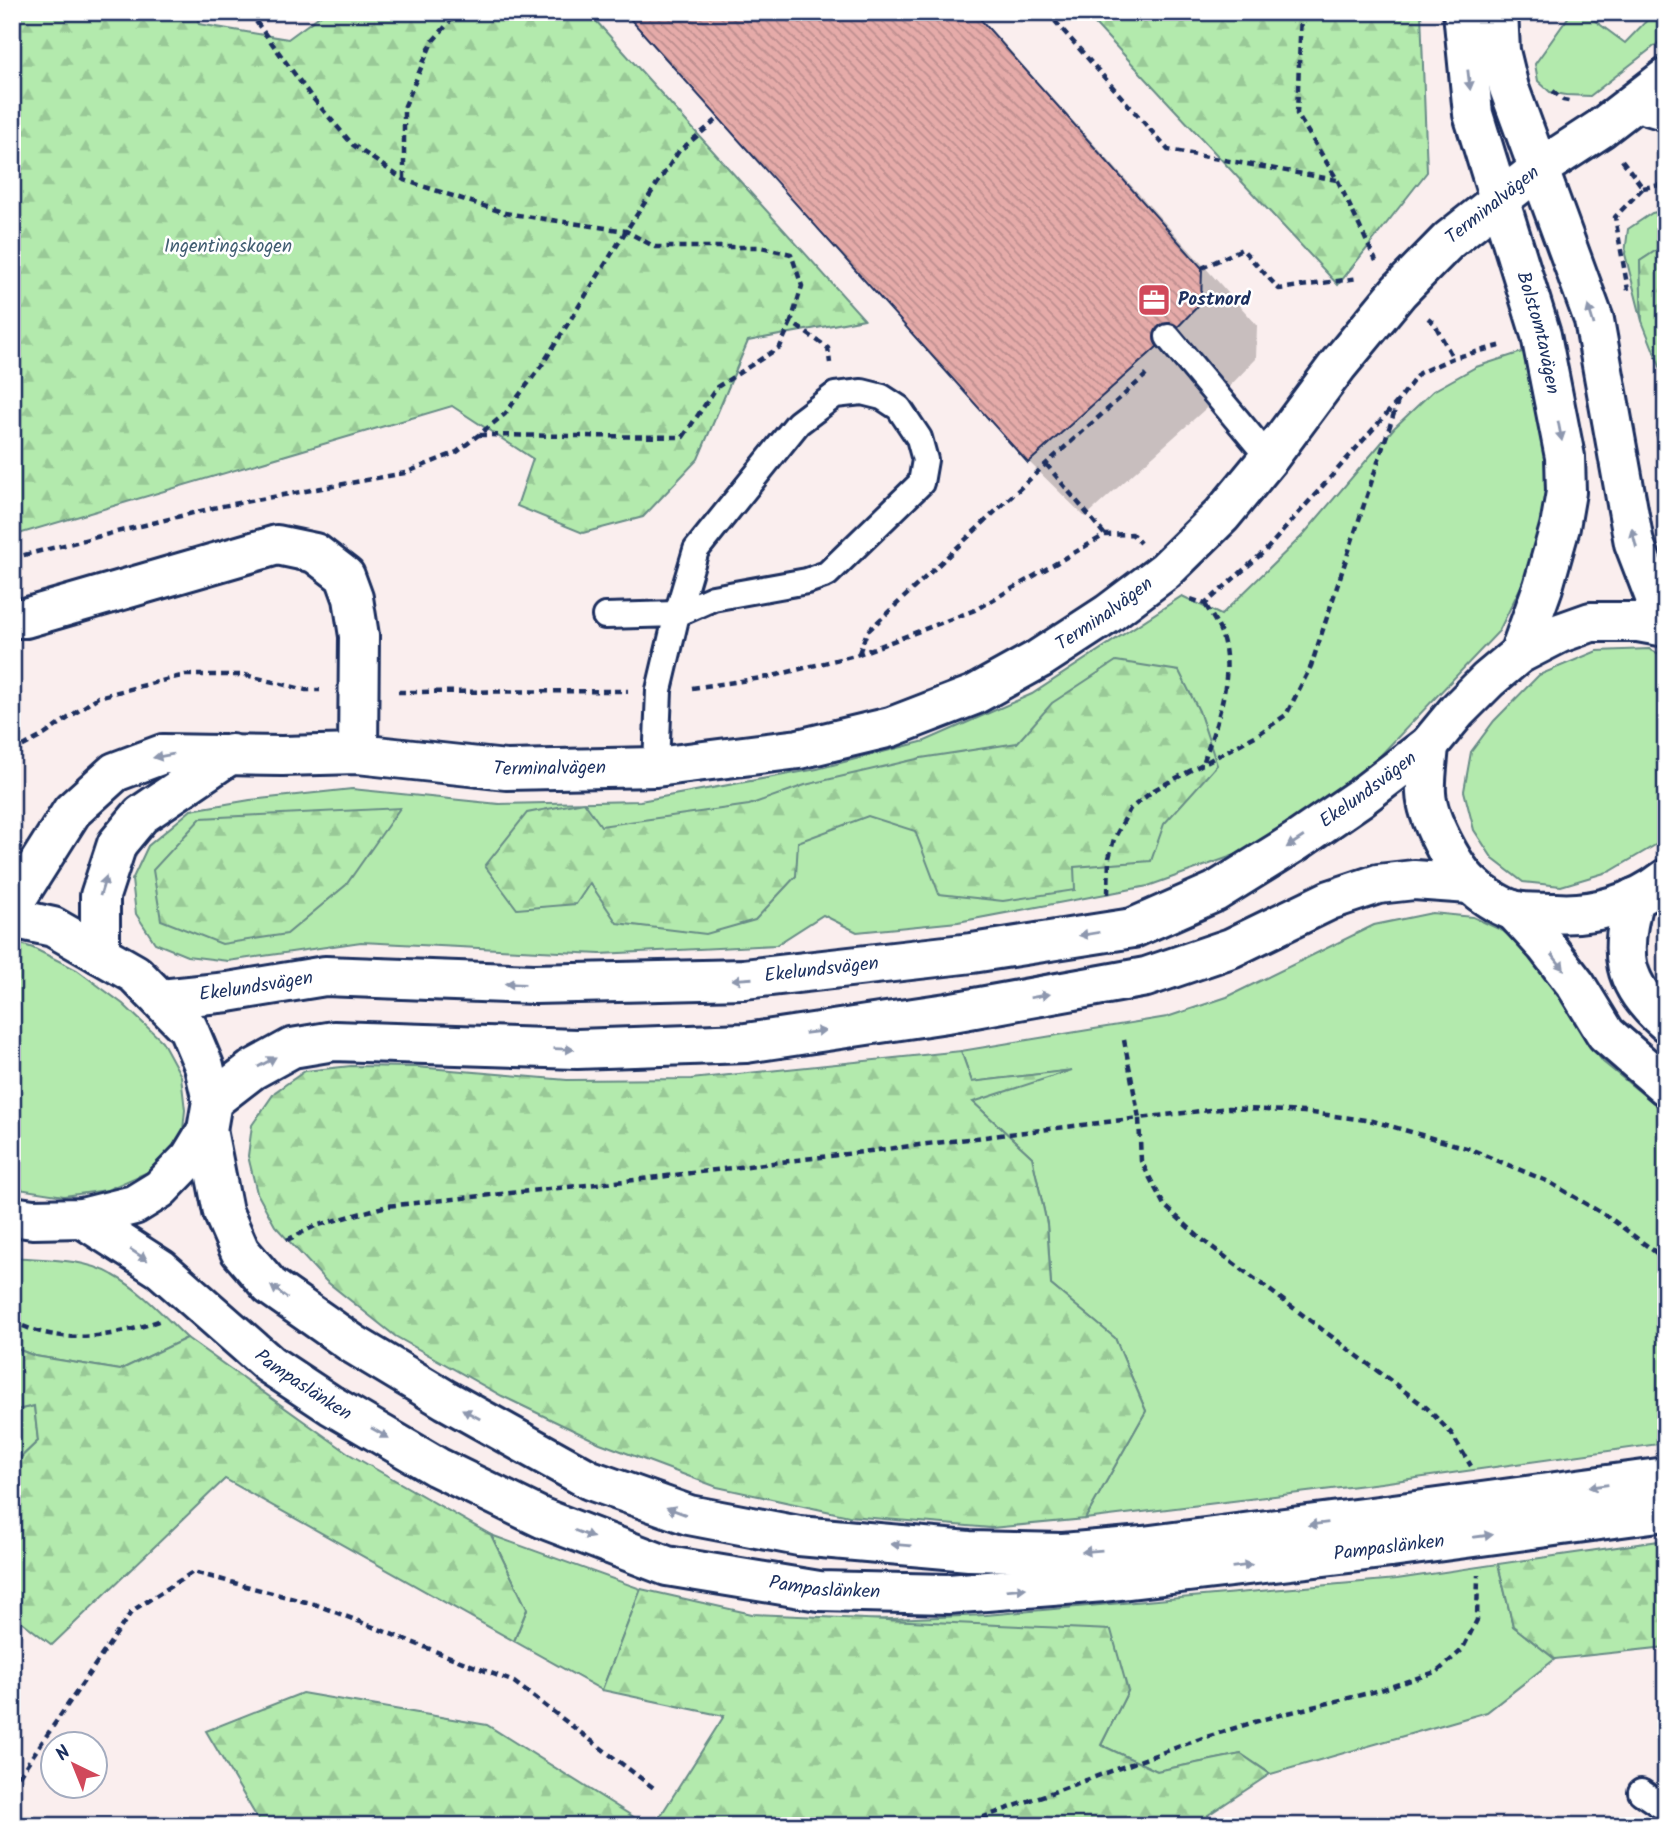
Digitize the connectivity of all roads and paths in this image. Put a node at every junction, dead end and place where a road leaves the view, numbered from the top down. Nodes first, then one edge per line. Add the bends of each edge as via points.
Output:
1 (249, 12) edge
2 (458, 12) edge
3 (1046, 12) edge
4 (1301, 12) edge
5 (1463, 12) edge
6 (1498, 12) edge
7 (1666, 78) edge
8 (1648, 112) edge
9 (719, 118) dead end
10 (1540, 168) junction
11 (404, 180) junction
12 (1338, 181) junction
13 (1666, 184) edge
14 (1643, 188) dead end
15 (1499, 199) junction
16 (626, 231) junction
17 (1202, 268) dead end
18 (1390, 283) junction
19 (791, 323) junction
20 (1541, 335) junction
21 (1168, 337) dead end
22 (1453, 358) junction
23 (1146, 375) dead end
24 (835, 395) junction
25 (1398, 401) junction
26 (479, 435) junction
27 (1269, 458) junction
28 (1046, 464) junction
29 (1105, 535) junction
30 (12, 558) edge
31 (1165, 571) junction
32 (1205, 604) junction
33 (677, 614) junction
34 (605, 616) dead end
35 (12, 618) edge
36 (1666, 626) edge
37 (1519, 653) junction
38 (859, 654) junction
39 (358, 690) junction
40 (659, 690) junction
41 (1429, 745) junction
42 (12, 751) edge
43 (231, 754) junction
44 (358, 754) junction
45 (1204, 761) junction
46 (656, 767) junction
47 (1470, 884) junction
48 (1650, 888) edge
49 (1107, 905) dead end
50 (12, 906) edge
51 (1513, 910) junction
52 (12, 918) edge
53 (100, 954) junction
54 (161, 999) junction
55 (1666, 1022) edge
56 (1124, 1040) dead end
57 (1666, 1086) edge
58 (209, 1116) junction
59 (1139, 1118) junction
60 (12, 1216) edge
61 (82, 1218) junction
62 (287, 1240) dead end
63 (1666, 1260) edge
64 (168, 1317) dead end
65 (12, 1321) edge
66 (1473, 1470) dead end
67 (1666, 1477) edge
68 (1666, 1511) edge
69 (1388, 1532) junction
70 (1478, 1568) dead end
71 (12, 1786) edge
72 (655, 1789) dead end
73 (1641, 1792) dead end
74 (1666, 1809) edge
75 (958, 1826) edge

1 - 11 path via 353,145
2 - 11 path via 432,42 404,108
3 - 12 path via 1168,150
4 - 12 path via 1297,114
5 -> 15 street, Bolstomtavägen via 1474,114
6 - 10 street via 1500,51
7 - 8 street, Terminalvägen
8 - 10 street, Terminalvägen
9 - 16 path via 679,152
10 - 15 street, Terminalvägen
36 -> 10 street via 1634,543 1594,320
11 - 16 path via 505,213
12 - 18 path
13 - 14 path
15 - 18 street, Terminalvägen
15 - 20 street, Bolstomtavägen
16 - 19 path via 655,247 761,247 791,254 802,286
16 - 26 path via 542,365 505,414
17 - 18 path via 1242,249 1279,289
18 - 22 path via 1434,323
18 - 27 street, Terminalvägen via 1338,365
19 - 24 path via 828,348
19 - 26 path via 780,347 717,387 683,436
20 - 22 path
20 -> 37 street, Bolstomtavägen via 1565,457 1566,492 1543,587
21 - 27 lane
22 - 25 path via 1419,373
23 - 28 path
24 - 33 lane via 798,422 695,550
24 - 33 lane via 862,392 899,408 919,438 925,460 921,482 827,574 713,598
25 - 32 path via 1266,550
25 - 45 path via 1311,666 1286,715
26 - 30 path via 457,452 405,473 217,507
27 - 31 street, Terminalvägen via 1222,515
28 - 29 path
28 - 38 path via 867,632
29 - 31 path via 1132,534
29 - 38 path via 975,610
31 - 32 path via 1192,599
31 - 46 street, Terminalvägen via 1039,659 974,695 891,727 799,749
32 - 45 path via 1220,631 1228,663 1223,701
33 - 34 lane
33 - 40 lane
35 - 39 street via 26,618 276,545 314,553 345,576 354,598 359,636
36 - 37 street via 1591,622
37 - 41 street, Ekelundsvägen via 1457,711
38 - 40 path via 769,677
39 - 40 path
39 - 42 path via 306,690 245,675 185,675 98,697
39 - 44 street
40 - 46 lane
41 - 47 street via 1426,795 1447,851
41 -> 54 street, Ekelundsvägen via 1297,841 1215,892 1133,928 972,953 744,979 534,984 325,976
43 - 44 street, Terminalvägen
43 -> 50 street, Terminalvägen via 163,754 115,772 72,811
53 -> 43 street via 100,896 117,844 141,815
44 - 46 street, Terminalvägen via 506,770
45 - 49 path via 1130,809 1109,858
47 - 51 street
58 -> 47 street via 252,1070 292,1048 334,1041 577,1049 746,1042 947,1013 1146,977 1231,948 1330,900 1378,884 1414,880
48 - 51 street via 1603,909 1573,914
48 - 55 street via 1625,930 1625,957 1647,1006
51 -> 57 street via 1576,985 1606,1034
52 - 53 street, Ekelundsvägen via 53,927
53 - 54 street, Ekelundsvägen via 135,974
54 - 58 street, Ekelundsvägen via 187,1028 204,1066
56 - 59 path
58 - 61 street via 190,1158 160,1189 134,1205
69 -> 58 street, Pampaslänken via 1063,1553 799,1536 689,1515 590,1480 353,1344 270,1286 240,1251 223,1212
59 - 62 path via 387,1206 315,1226
59 - 63 path via 1228,1108 1373,1121 1471,1149 1549,1182 1610,1218
59 - 66 path via 1141,1160 1164,1205 1200,1238 1427,1408 1451,1433
60 - 61 street
61 -> 69 street, Pampaslänken via 161,1269 269,1364 331,1405 437,1467 542,1518 667,1566 819,1591 948,1594 1104,1582
64 - 65 path via 129,1331 86,1338 51,1334
67 -> 69 street, Pampaslänken, bridge
69 -> 68 street, Pampaslänken, bridge
70 - 75 path via 1477,1620 1462,1650 1438,1671 1200,1739
71 - 72 path via 132,1611 193,1572 317,1605 514,1682
73 - 74 lane

